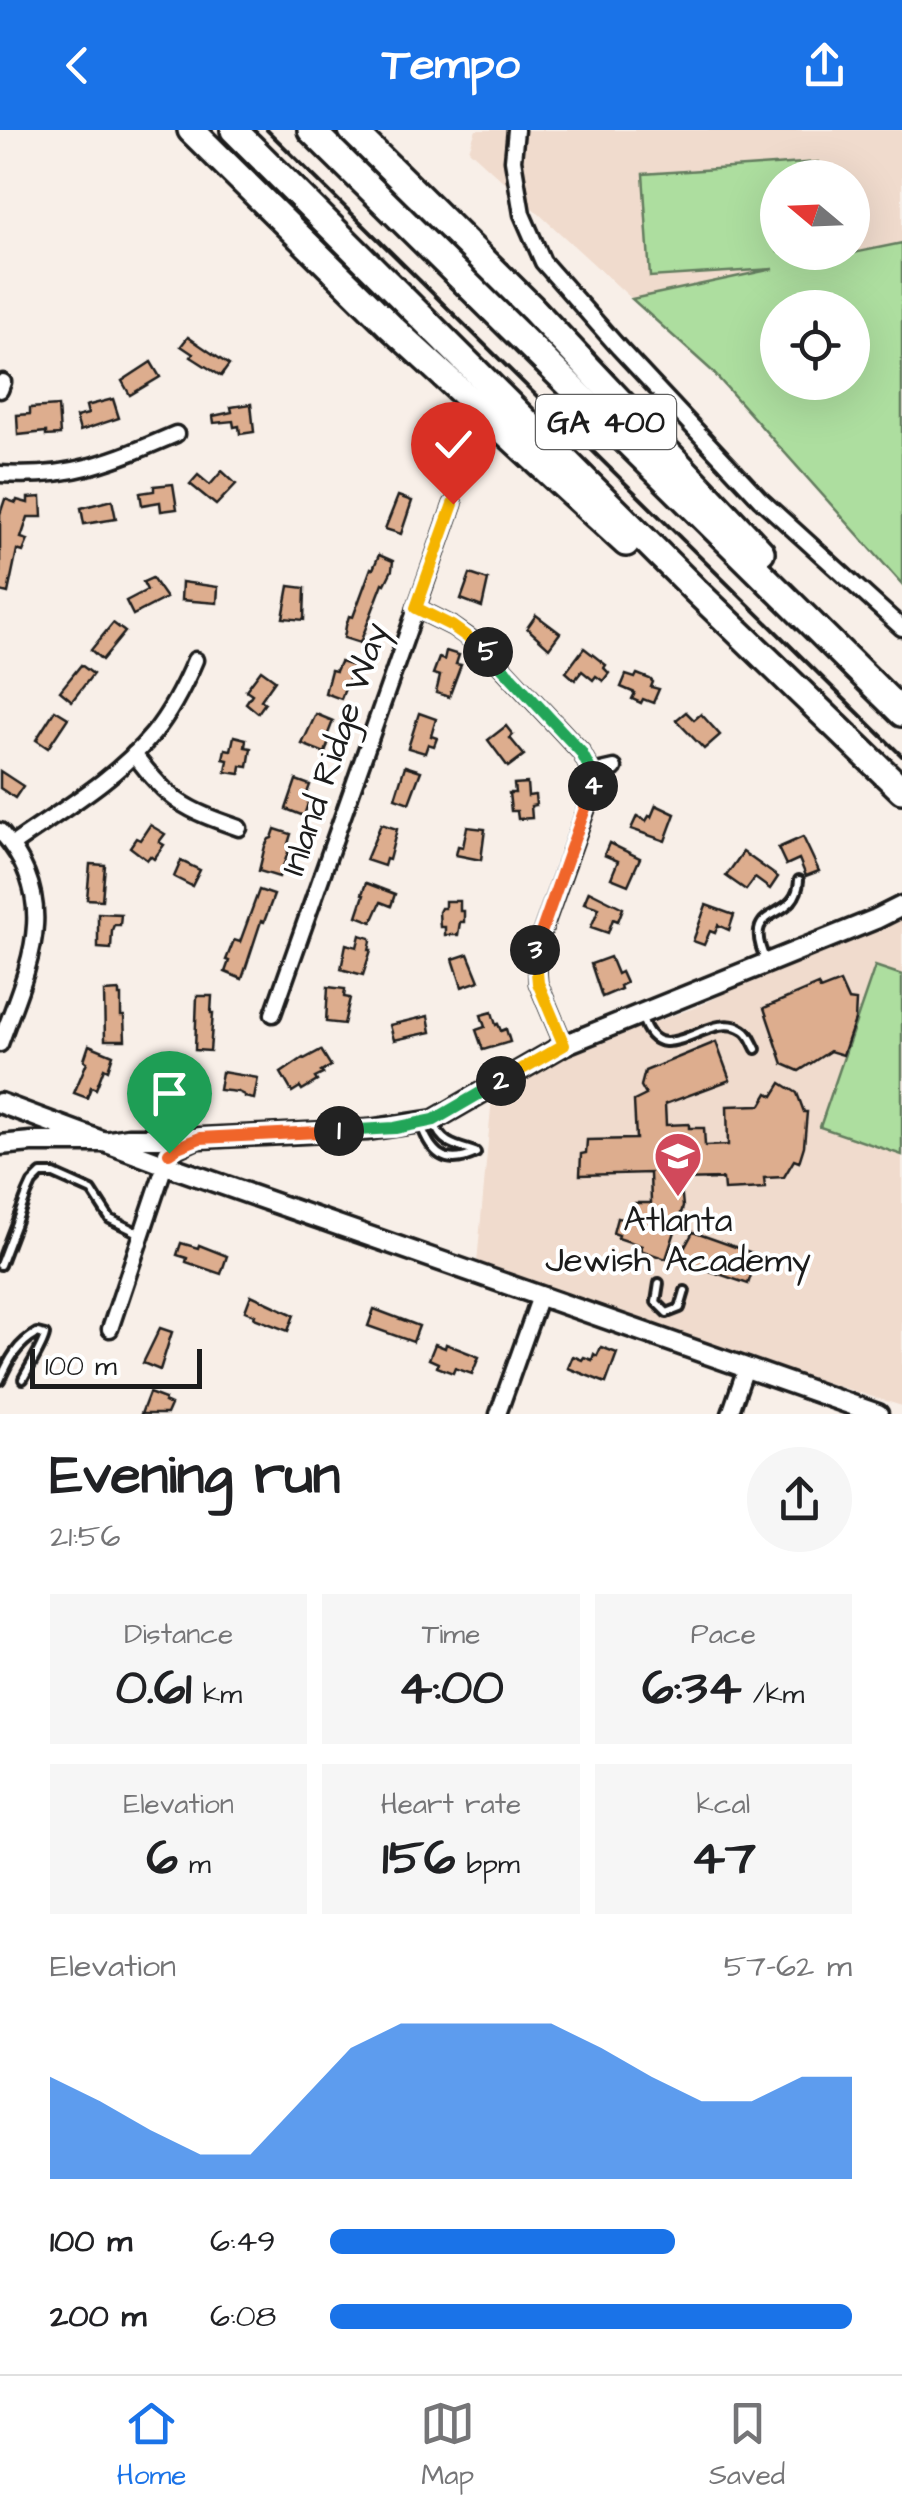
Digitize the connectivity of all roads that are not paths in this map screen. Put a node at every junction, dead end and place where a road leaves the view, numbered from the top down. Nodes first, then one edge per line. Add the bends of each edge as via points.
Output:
1 (191, 130) edge
2 (234, 130) edge
3 (310, 130) edge
4 (352, 130) edge
5 (516, 130) edge
6 (176, 434) dead end
7 (0, 474) edge
8 (453, 504) dead end
9 (695, 590) junction
10 (416, 608) junction
11 (902, 628) edge
12 (195, 660) dead end
13 (902, 710) edge
14 (134, 754) junction
15 (614, 768) dead end
16 (592, 773) junction
17 (902, 790) edge
18 (239, 828) dead end
19 (0, 830) edge
20 (12, 845) junction
21 (799, 880) dead end
22 (902, 906) edge
23 (768, 964) junction
24 (273, 1014) dead end
25 (641, 1015) junction
26 (0, 1044) edge
27 (564, 1045) junction
28 (756, 1049) dead end
29 (0, 1102) edge
30 (428, 1122) junction
31 (200, 1138) junction
32 (104, 1142) junction
33 (0, 1145) edge
34 (166, 1165) junction
35 (142, 1234) junction
36 (0, 1265) edge
37 (659, 1283) dead end
38 (685, 1291) dead end
39 (540, 1296) junction
40 (110, 1329) dead end
41 (746, 1368) junction
42 (23, 1379) dead end
43 (0, 1380) edge
44 (498, 1414) edge
45 (730, 1414) edge
46 (878, 1414) edge

1 - 9 highway via 391,327 649,564
2 - 9 highway, GA 400
3 - 13 highway, GA 400
4 - 13 highway via 532,308
5 - 11 street via 513,160 522,214 543,262 760,499
6 - 7 street via 92,468
8 - 10 street, Inland Ridge Way
9 - 17 highway, GA 400
10 - 16 street via 485,649 581,752
10 - 24 street, Inland Ridge Way
12 - 14 street via 171,709
14 - 18 street via 178,802
14 - 20 street
15 - 16 street
16 - 27 street via 591,796 536,949 538,983
19 - 20 street
20 - 26 street via 32,888 35,938
21 - 23 lane via 795,899 759,928
22 - 23 street
23 - 25 street
25 - 27 street
25 - 28 lane via 656,1041 728,1025 748,1034
27 - 30 street
29 - 32 street
30 - 30 lane via 429,1147 442,1157 476,1152 445,1142
30 - 31 street
31 - 32 street
31 - 34 street via 169,1153
32 - 33 street
32 - 34 street
34 - 35 street
34 - 39 street
35 - 36 lane via 110,1219 92,1191 41,1174
35 - 40 street
37 - 38 lane via 656,1302 667,1313 680,1308
39 - 41 street
39 - 44 street
41 - 45 street
41 - 46 street
42 - 43 lane via 45,1336 37,1333 21,1344

